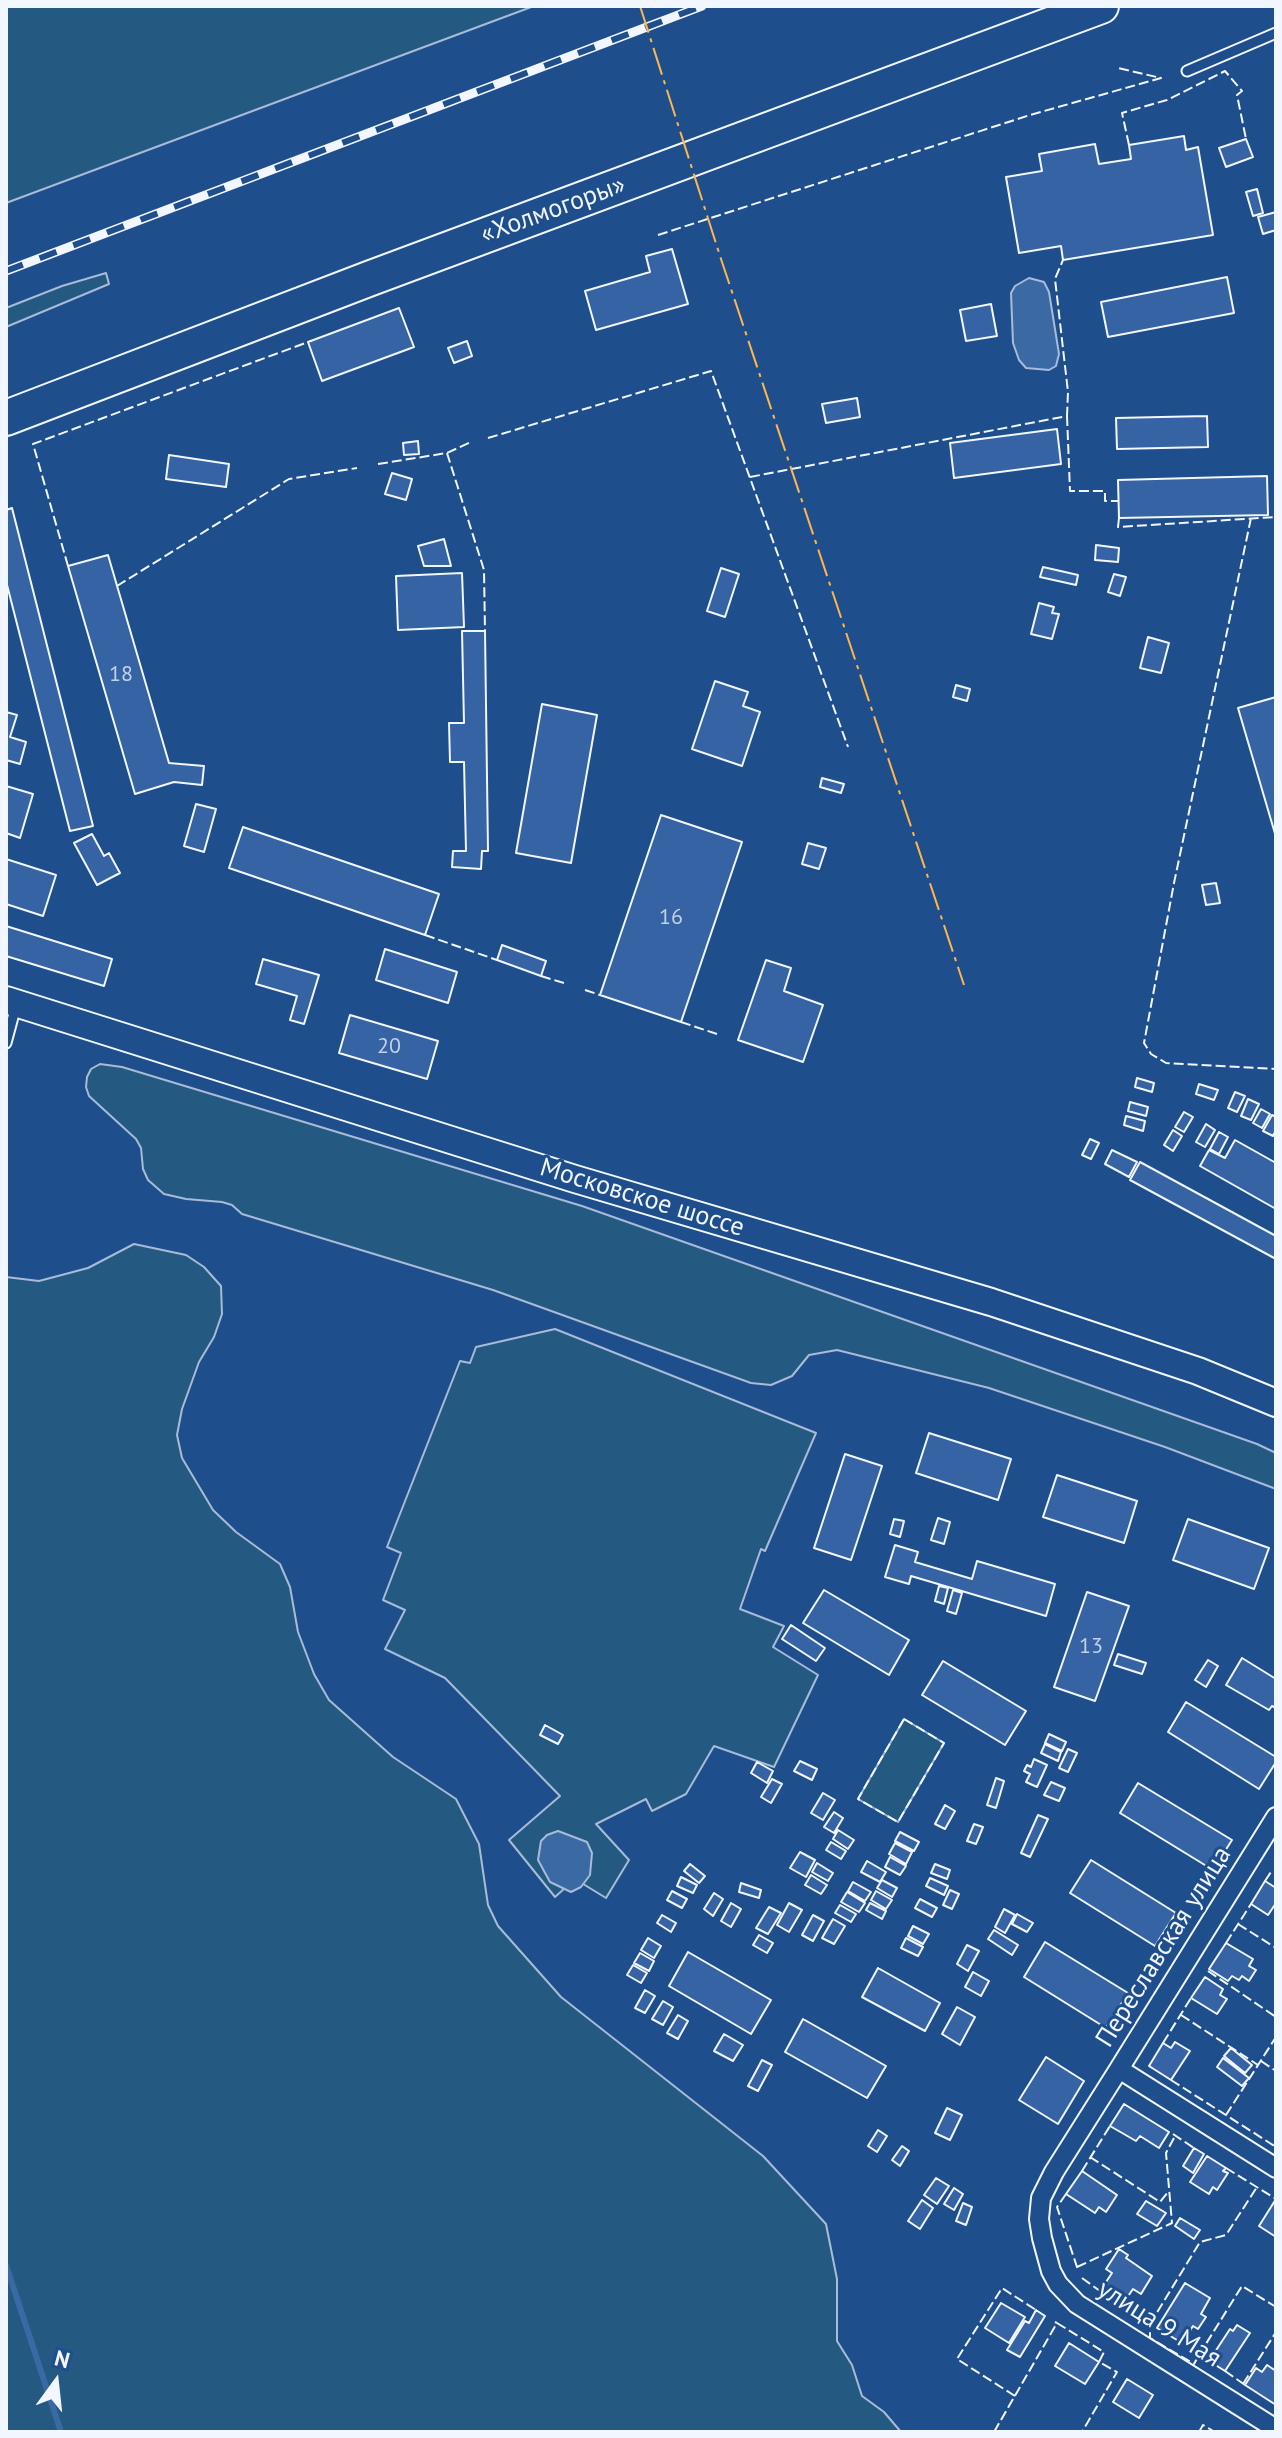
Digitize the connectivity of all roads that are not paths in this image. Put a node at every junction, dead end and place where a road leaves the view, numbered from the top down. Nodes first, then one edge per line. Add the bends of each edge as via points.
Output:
1 (1101, 6) edge
2 (1276, 33) edge
3 (1187, 71) dead end
4 (6, 418) edge
5 (12, 1001) edge
6 (6, 1043) edge
7 (1276, 1403) edge
8 (1276, 1817) edge
9 (1119, 2069) junction
10 (1276, 2168) edge
11 (1276, 2429) edge

1 - 4 highway, «Холмогоры»
2 - 3 lane
5 - 6 lane
5 - 7 street, Московское шоссе via 575,1179 991,1302 1198,1371
8 - 9 street, Переславская улица
9 - 10 street, Переславская улица
9 - 11 street, улица 9 Мая via 1041,2198 1039,2219 1051,2271 1077,2304

